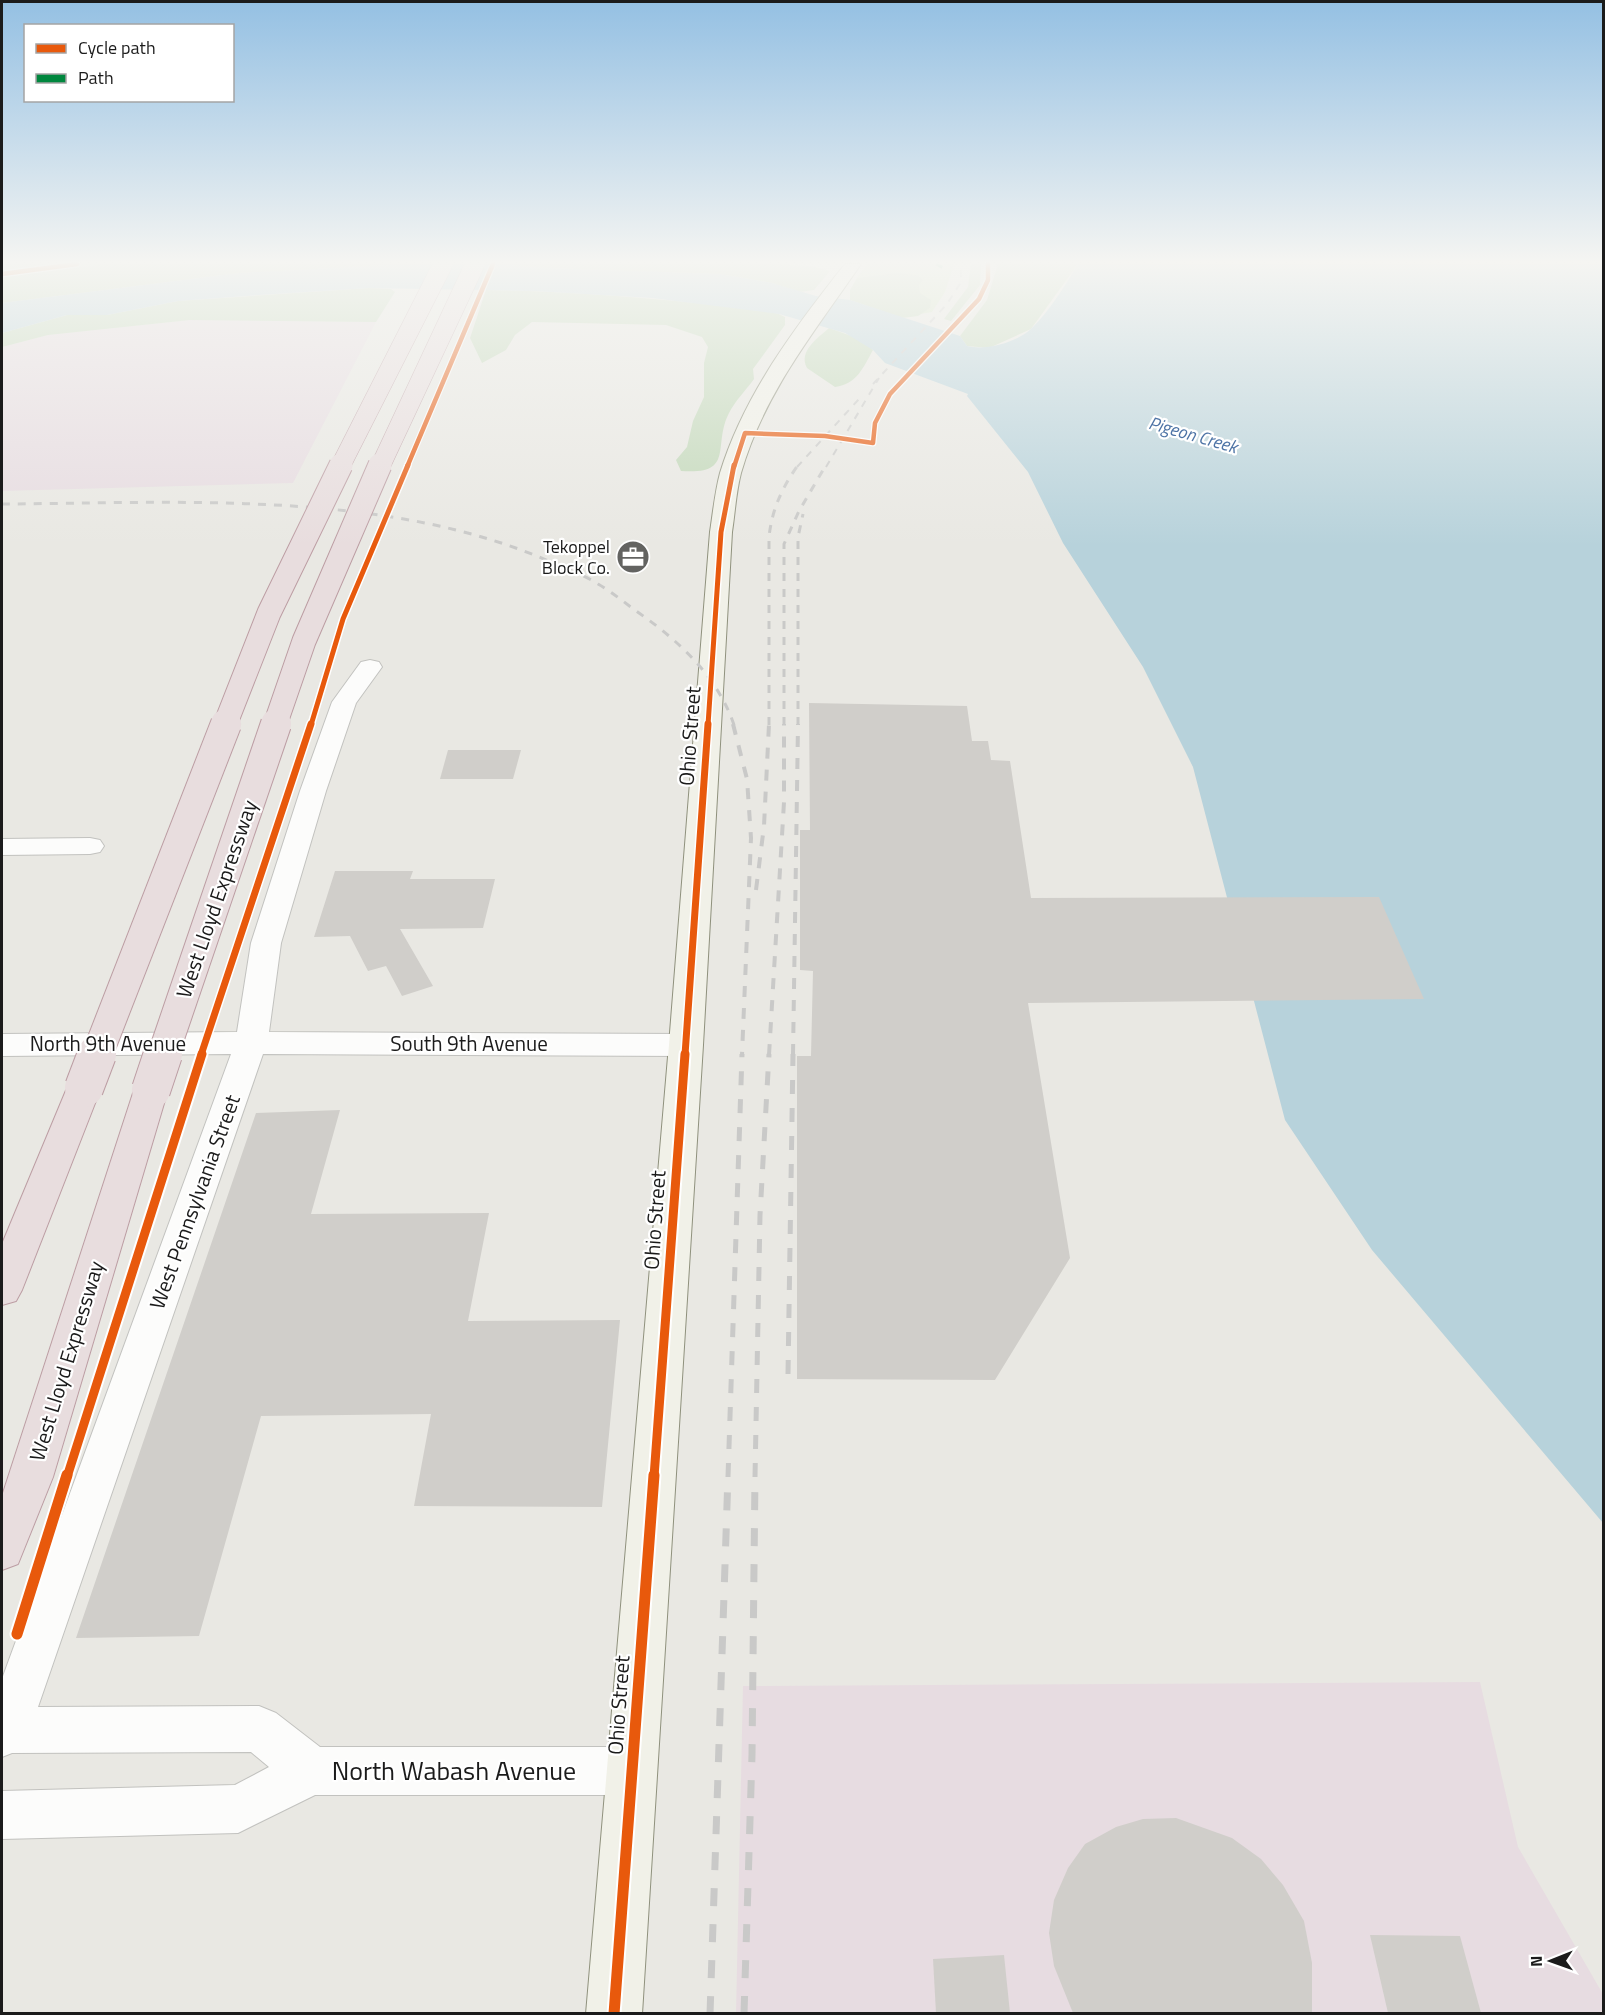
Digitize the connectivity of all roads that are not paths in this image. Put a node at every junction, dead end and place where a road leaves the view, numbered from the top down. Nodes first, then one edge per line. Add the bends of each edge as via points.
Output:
1 (395, 358) edge
2 (431, 358) edge
3 (785, 358) edge
4 (370, 667) dead end
5 (90, 846) dead end
6 (2, 847) edge
7 (251, 1043) junction
8 (2, 1045) edge
9 (686, 1045) junction
10 (2, 1290) edge
11 (2, 1550) edge
12 (3, 1732) edge
13 (312, 1771) junction
14 (632, 1772) junction
15 (2, 1815) edge
16 (614, 2013) edge

1 - 10 highway, bridge via 269,613
2 - 11 highway, West Lloyd Expressway, bridge via 309,630 151,1090 31,1477
3 - 9 street, Ohio Street via 746,433 731,475 722,523
4 - 7 street, West Pennsylvania Street via 344,702 313,791 266,944
5 - 6 street
7 - 8 street, North 9th Avenue
7 - 9 street, South 9th Avenue
7 - 12 street, West Pennsylvania Street
9 - 14 street, Ohio Street
12 - 13 street via 259,1729
13 - 14 street, North Wabash Avenue
13 - 15 street via 238,1809
14 - 16 street, Ohio Street

